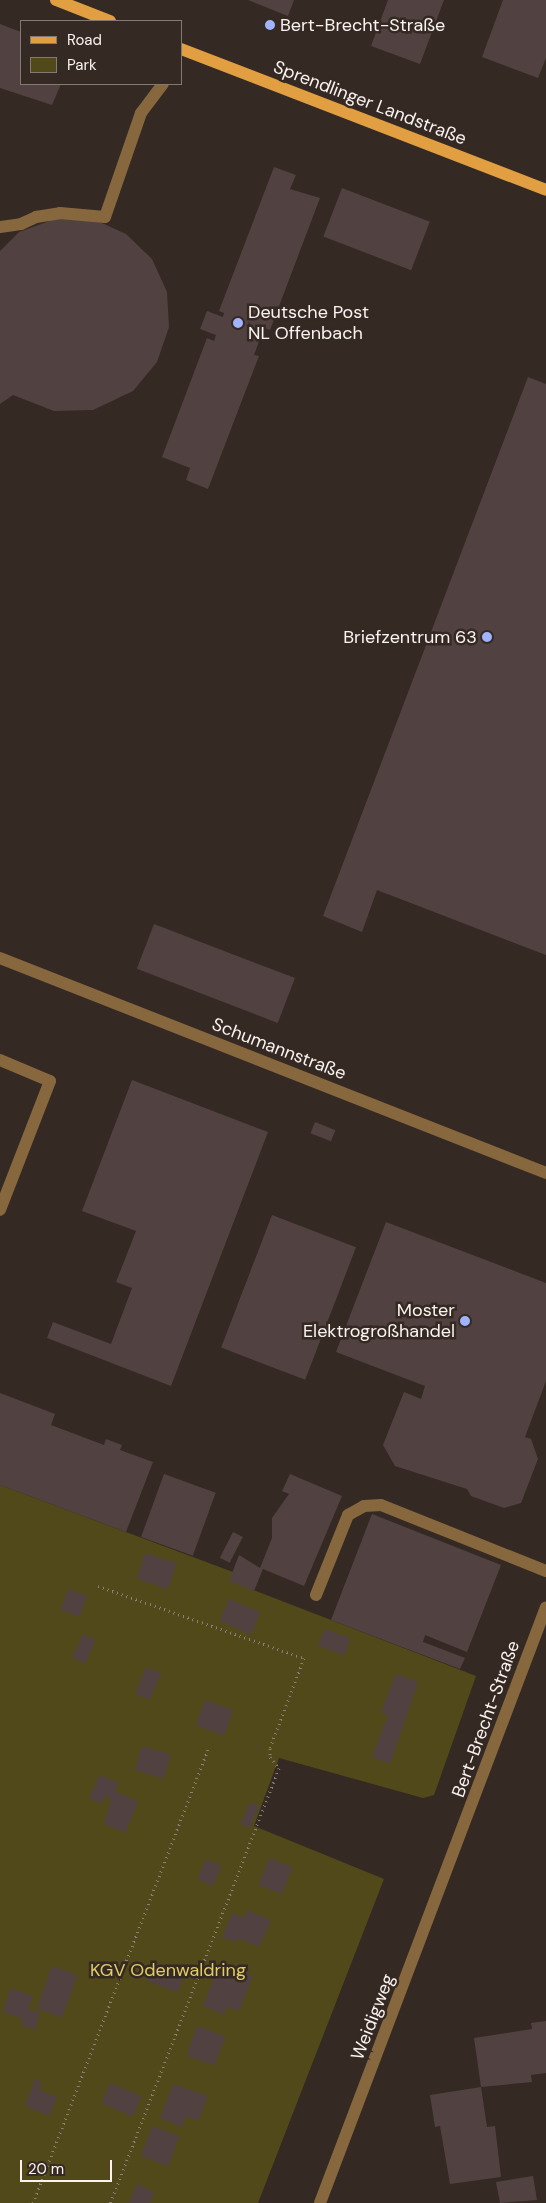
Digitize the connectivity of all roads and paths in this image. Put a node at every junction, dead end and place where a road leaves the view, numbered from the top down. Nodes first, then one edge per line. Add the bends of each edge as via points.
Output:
1 (56, 0) edge
2 (107, 20) edge
3 (183, 53) edge
4 (162, 85) edge
5 (546, 190) edge
6 (0, 226) edge
7 (0, 958) edge
8 (0, 1060) edge
9 (546, 1173) edge
10 (0, 1210) edge
11 (546, 1571) edge
12 (98, 1586) dead end
13 (316, 1595) dead end
14 (546, 1607) edge
15 (208, 1750) dead end
16 (458, 1843) joint
17 (33, 2203) edge
18 (110, 2203) edge
19 (320, 2203) edge

1 - 2 main road
3 - 5 main road, Sprendlinger Landstraße
4 - 6 street via 141,113 105,217 60,212 21,224
7 - 9 street, Schumannstraße
8 - 10 street via 50,1081
11 - 13 street via 381,1505 364,1506 348,1515
12 - 18 path via 304,1658 270,1748 270,1757 279,1768
14 - 16 street, Bert-Brecht-Straße
15 - 17 path
16 - 19 street, Weidigweg

